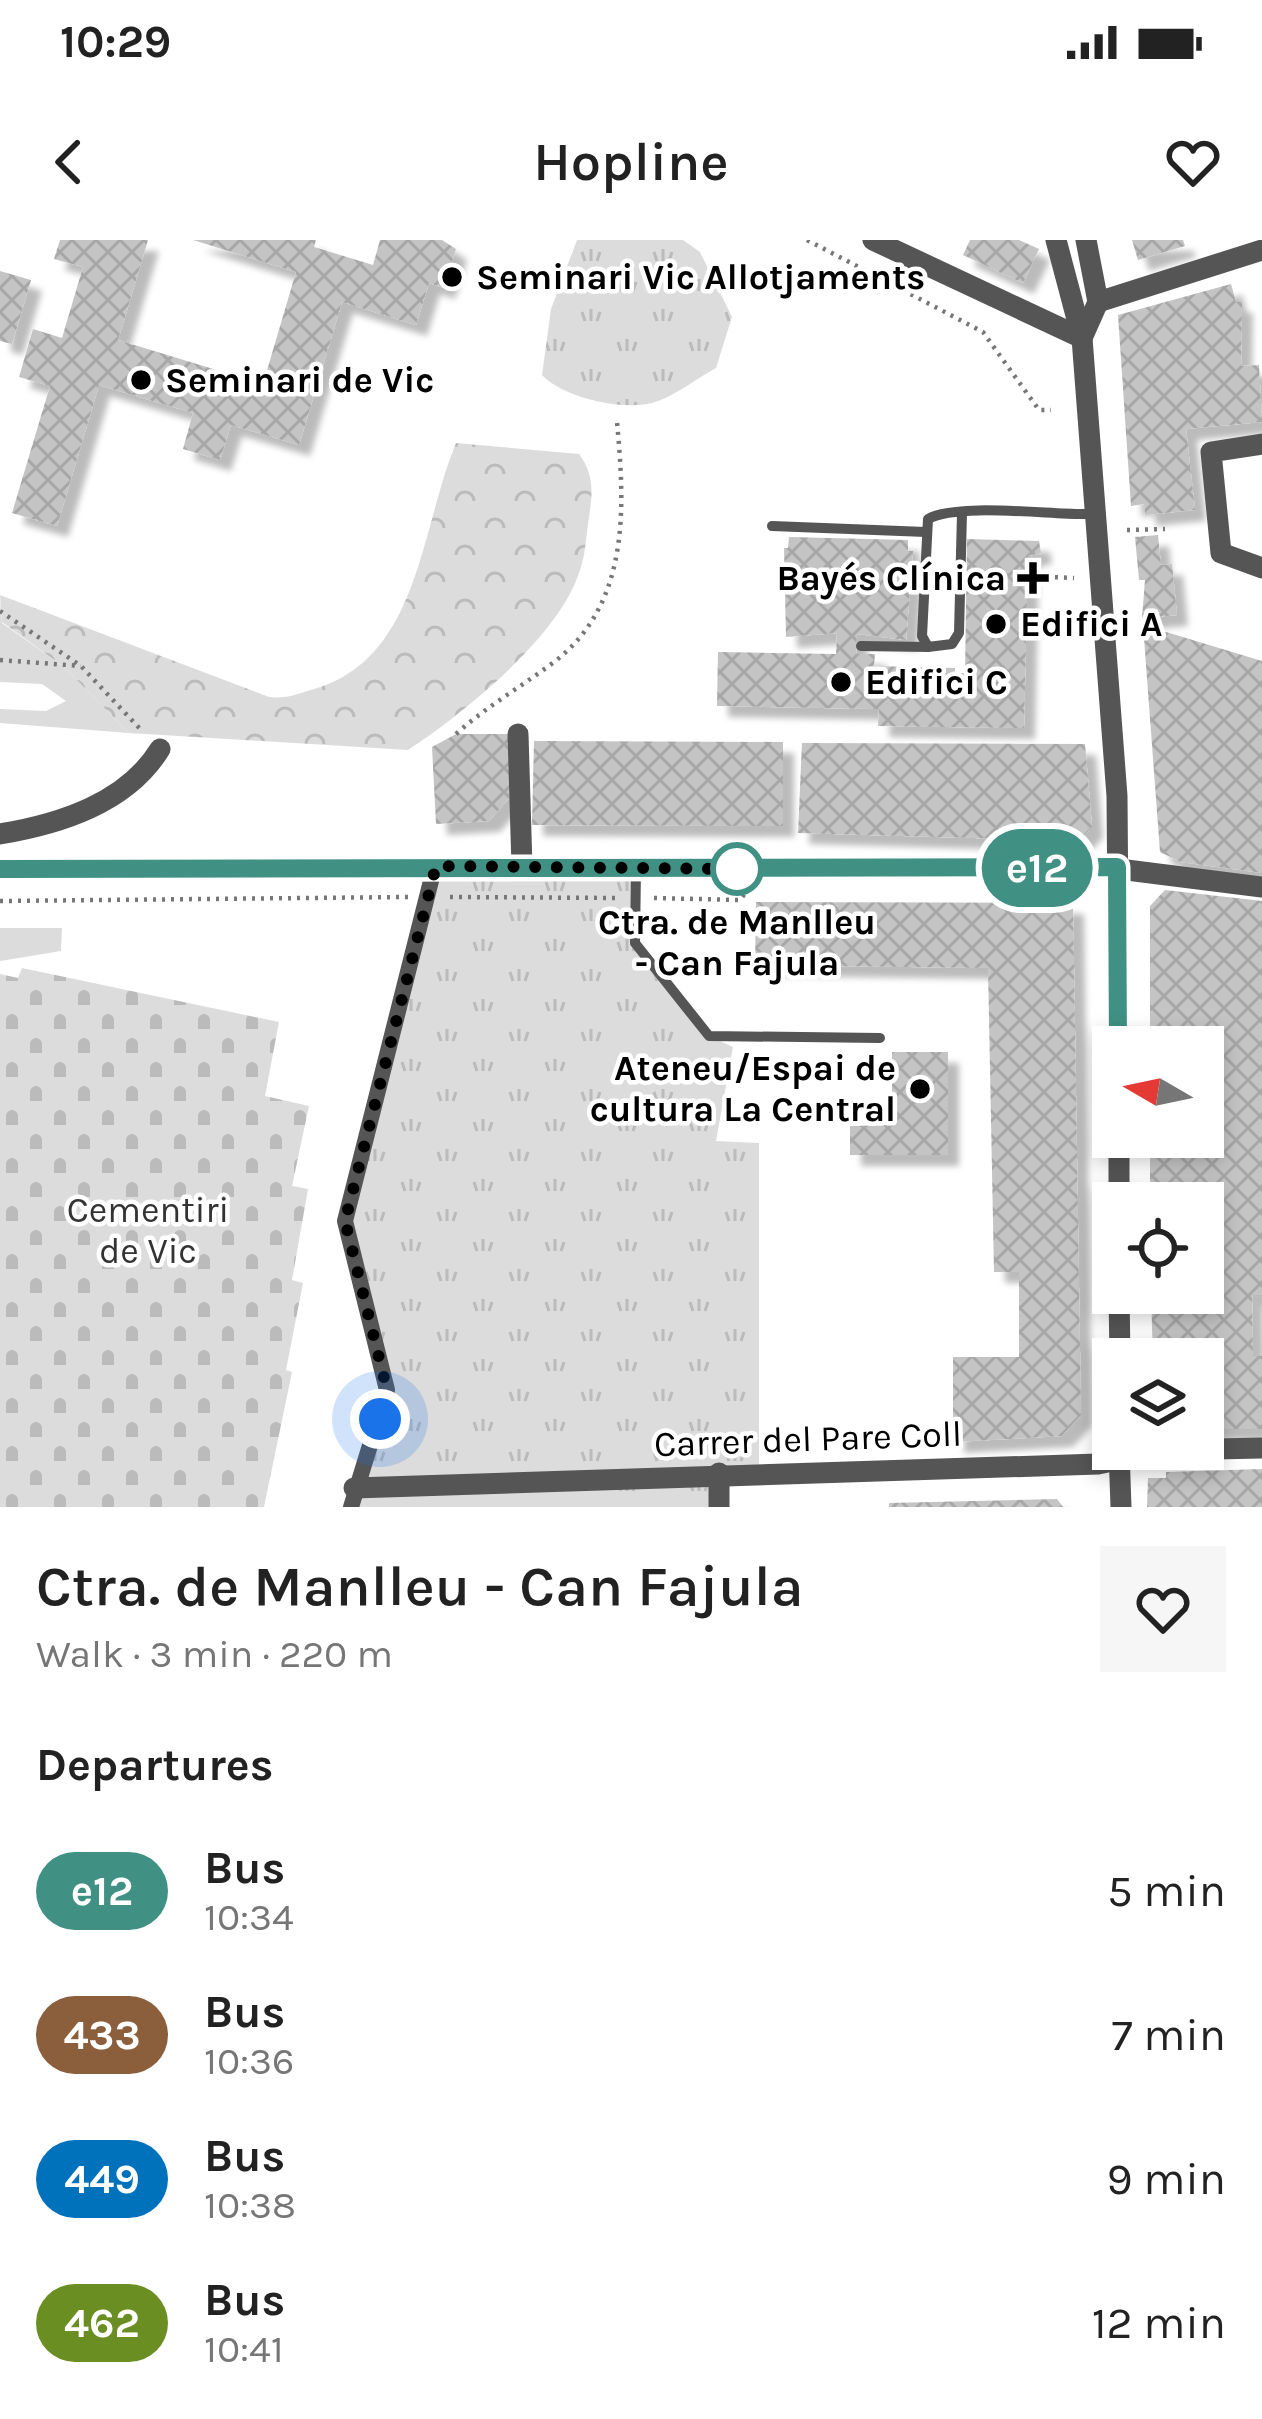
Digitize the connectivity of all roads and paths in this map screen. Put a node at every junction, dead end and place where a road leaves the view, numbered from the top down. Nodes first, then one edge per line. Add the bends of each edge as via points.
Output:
1 (807, 240) edge
2 (873, 240) edge
3 (1057, 240) edge
4 (1086, 240) edge
5 (1262, 250) edge
6 (1098, 302) junction
7 (1082, 338) junction
8 (1051, 410) dead end
9 (617, 422) dead end
10 (1262, 444) edge
11 (962, 513) junction
12 (1095, 514) junction
13 (772, 526) dead end
14 (1165, 529) dead end
15 (1127, 530) dead end
16 (926, 532) junction
17 (1262, 568) edge
18 (1028, 576) dead end
19 (1074, 578) dead end
20 (0, 611) edge
21 (860, 646) dead end
22 (928, 647) junction
23 (0, 660) edge
24 (81, 666) junction
25 (456, 734) dead end
26 (518, 734) dead end
27 (160, 749) joint
28 (0, 834) edge
29 (436, 866) junction
30 (522, 867) junction
31 (1117, 867) junction
32 (636, 868) junction
33 (0, 870) edge
34 (763, 870) junction
35 (1262, 887) edge
36 (428, 897) junction
37 (635, 898) junction
38 (0, 901) edge
39 (1118, 1026) edge
40 (880, 1038) dead end
41 (1262, 1448) edge
42 (1224, 1449) edge
43 (1092, 1456) edge
44 (1120, 1470) edge
45 (719, 1473) junction
46 (352, 1497) edge
47 (719, 1507) edge
48 (1121, 1507) edge

1 - 8 path via 983,332 1019,388 1040,410
2 - 7 street
3 - 7 street
4 - 6 street
5 - 6 street
6 - 7 street
7 - 12 street
9 - 25 path via 618,553 598,614 556,661
10 - 17 street via 1211,452 1221,553
11 - 12 lane
11 - 16 lane via 938,513
11 - 22 lane via 959,634 952,644
12 - 31 street
13 - 16 lane
14 - 15 path
16 - 22 lane
18 - 19 path
20 - 24 path
21 - 22 lane
23 - 24 path
24 - 27 path
26 - 30 street
27 - 28 street via 142,778 55,825
29 - 30 street
29 - 33 street
29 - 36 street
30 - 32 street
31 - 34 street
31 - 35 street
31 - 39 street
32 - 34 street
32 - 37 lane
34 - 37 path via 740,900
36 - 37 path
36 - 38 path
36 - 46 street via 345,1221 387,1390
37 - 40 lane via 635,944 710,1036
41 - 42 street, Carrer del Pare Coll
43 - 45 street, Carrer del Pare Coll
44 - 48 street
45 - 46 street, Carrer del Pare Coll
45 - 47 street

